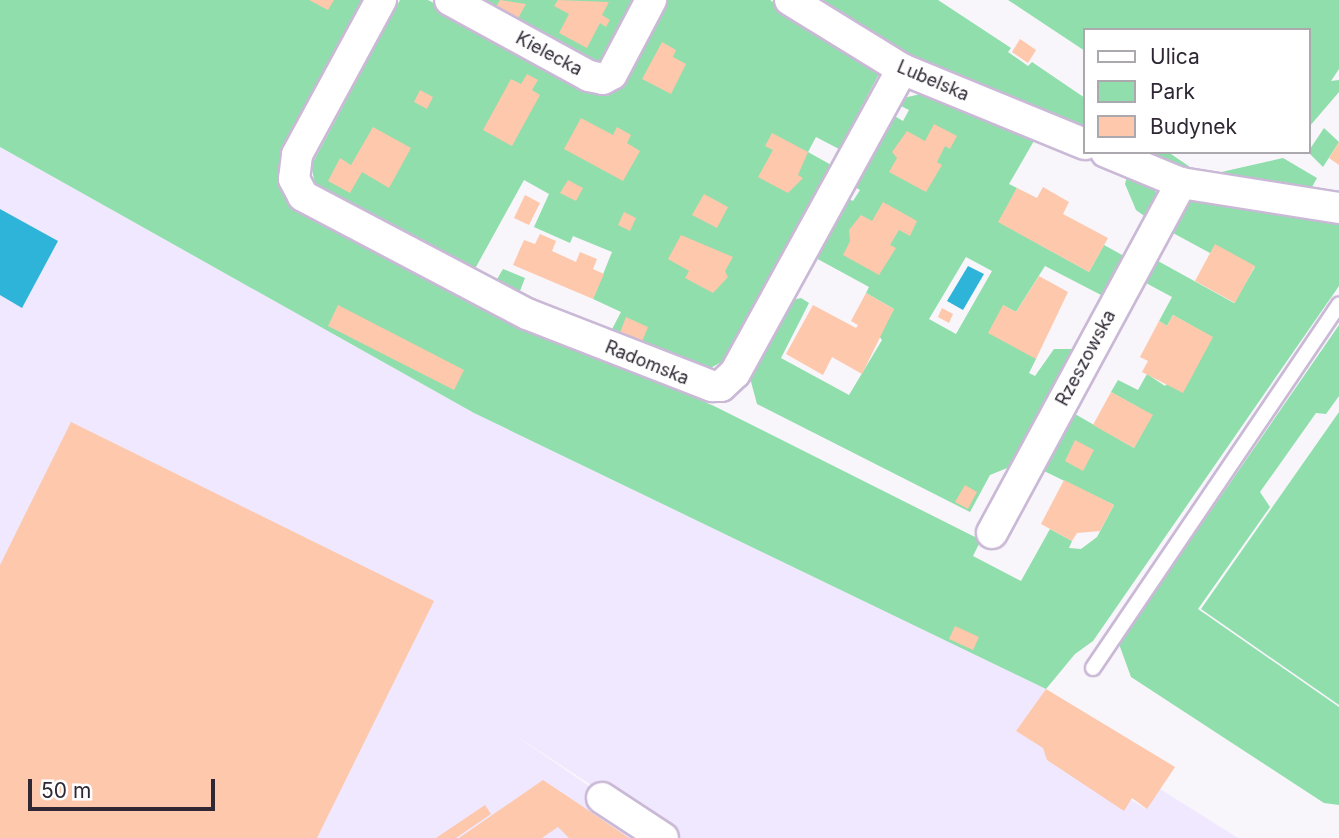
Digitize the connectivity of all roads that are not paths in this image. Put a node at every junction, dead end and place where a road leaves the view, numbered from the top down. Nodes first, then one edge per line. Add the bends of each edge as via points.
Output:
1 (381, 0) edge
2 (450, 0) edge
3 (651, 0) edge
4 (790, 0) edge
5 (901, 69) junction
6 (1084, 144) edge
7 (1111, 154) edge
8 (1181, 183) junction
9 (1339, 208) edge
10 (1339, 305) edge
11 (992, 533) dead end
12 (1093, 668) dead end
13 (602, 798) dead end
14 (663, 838) edge

1 - 5 street, Radomska via 297,155 294,178 303,196 527,314 699,384 722,386 735,373
2 - 3 street, Kielecka via 603,79 612,74
4 - 5 street, Lubelska
5 - 6 street, Lubelska
7 - 8 street
8 - 9 street
8 - 11 street, Rzeszowska
10 - 12 lane
13 - 14 street

